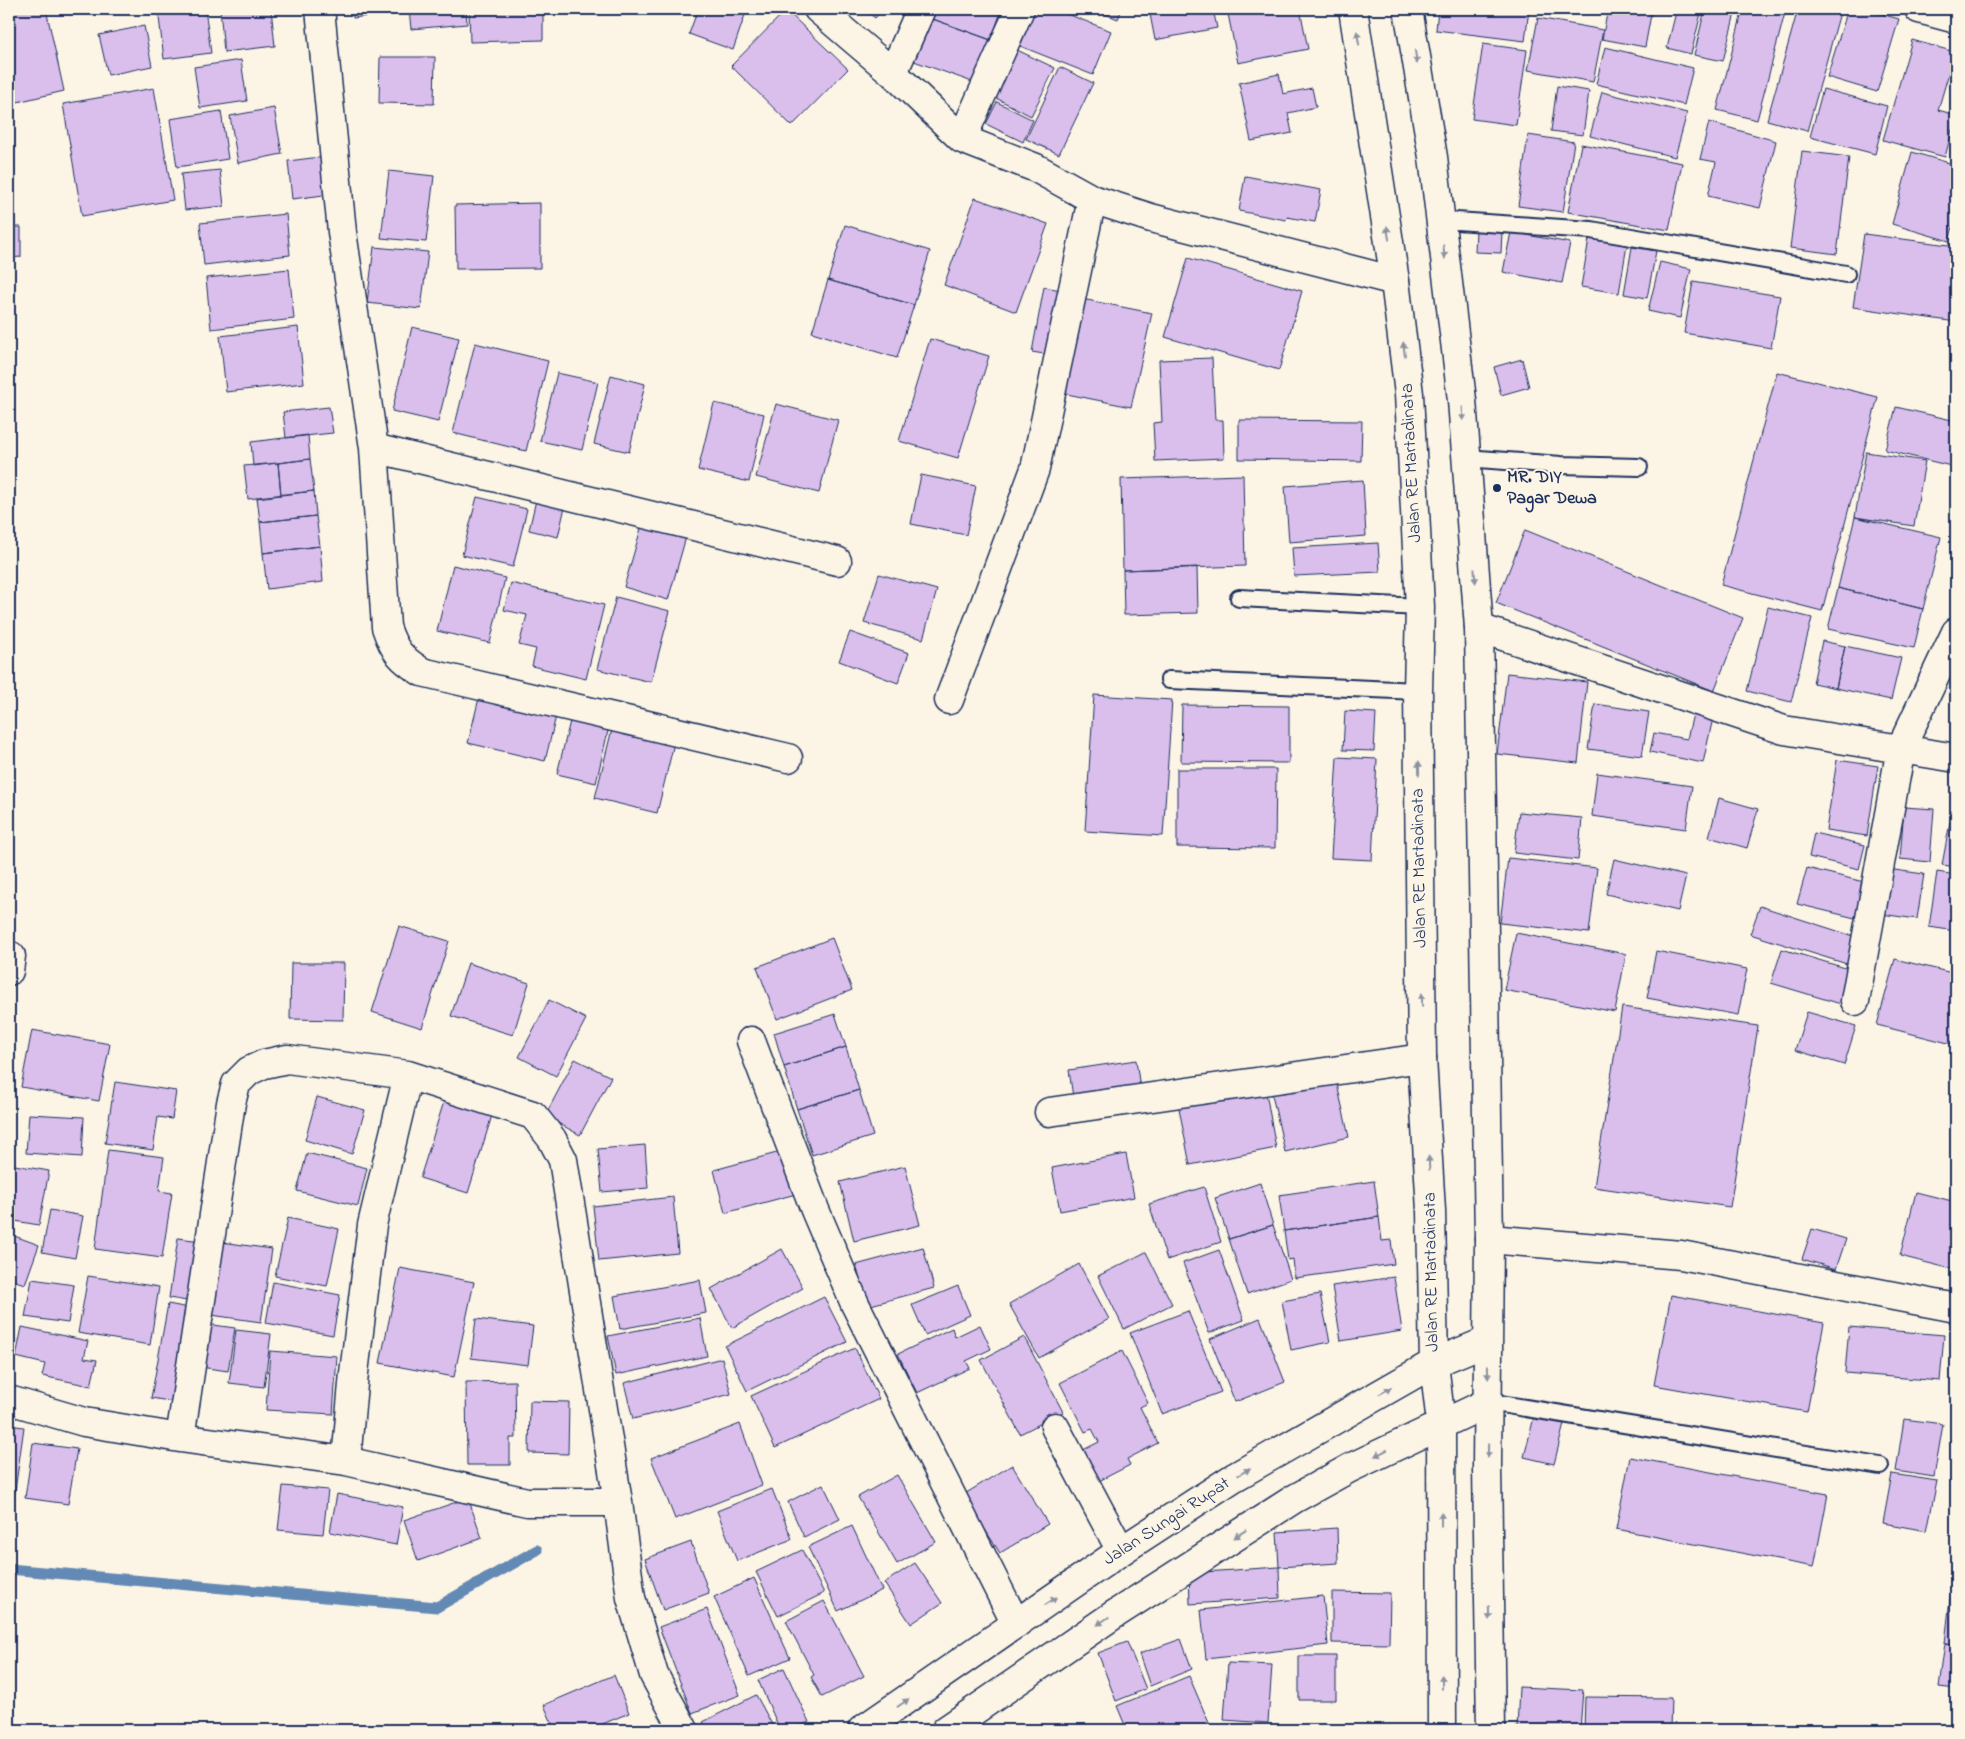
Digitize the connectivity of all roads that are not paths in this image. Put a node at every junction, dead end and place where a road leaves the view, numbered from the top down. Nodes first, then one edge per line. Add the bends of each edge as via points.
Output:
1 (320, 9) edge
2 (818, 9) edge
3 (922, 9) edge
4 (1020, 9) edge
5 (1353, 9) edge
6 (1408, 9) edge
7 (1919, 9) edge
8 (1956, 19) edge
9 (893, 73) junction
10 (962, 139) junction
11 (1092, 199) junction
12 (1441, 220) junction
13 (1846, 274) dead end
14 (1395, 281) junction
15 (374, 448) junction
16 (1465, 458) junction
17 (1639, 467) dead end
18 (837, 561) dead end
19 (1240, 598) dead end
20 (1420, 607) junction
21 (1479, 628) junction
22 (1956, 632) edge
23 (1169, 680) dead end
24 (1418, 691) junction
25 (949, 700) dead end
26 (1901, 748) junction
27 (788, 758) dead end
28 (1956, 758) edge
29 (1855, 1001) dead end
30 (752, 1041) dead end
31 (1422, 1058) junction
32 (408, 1075) junction
33 (1049, 1112) dead end
34 (1488, 1239) junction
35 (1956, 1308) edge
36 (1487, 1341) junction
37 (1434, 1363) junction
38 (9, 1400) edge
39 (1489, 1402) junction
40 (1441, 1424) junction
41 (1055, 1427) dead end
42 (180, 1438) junction
43 (346, 1461) junction
44 (1880, 1466) dead end
45 (618, 1502) junction
46 (1121, 1551) junction
47 (1016, 1624) junction
48 (684, 1730) edge
49 (862, 1730) edge
50 (946, 1730) edge
51 (1442, 1730) edge
52 (1491, 1730) edge

1 - 15 main road via 342,232
2 - 9 main road
3 - 9 main road
4 - 10 main road
14 -> 5 main road, Jalan RE Martadinata
6 -> 12 main road
7 - 8 main road
9 - 10 main road
10 - 11 main road via 1036,168
11 - 14 main road via 1150,218
11 - 25 main road via 1035,469
12 - 13 lane via 1591,230
12 -> 16 main road via 1462,400
20 -> 14 main road, Jalan RE Martadinata via 1409,394
15 - 18 main road
15 - 27 main road via 386,627 402,660 422,672
16 - 17 lane
16 -> 21 main road
19 - 20 lane
20 - 24 main road, Jalan RE Martadinata
21 - 26 main road via 1617,672 1758,723
21 - 34 main road
22 - 26 main road
23 - 24 lane
31 -> 24 main road, Jalan RE Martadinata
26 - 28 main road
26 - 29 main road
30 - 47 main road via 815,1210 856,1304
31 - 33 main road
37 -> 31 main road, Jalan RE Martadinata via 1431,1212
32 - 42 main road via 286,1059 249,1071 236,1084 230,1103
32 - 43 main road via 372,1224
32 - 45 main road via 533,1115 563,1160
34 - 35 main road via 1681,1255
34 - 36 main road
36 - 37 main road, Jalan Sungai Rupat
36 -> 39 main road
37 - 40 main road, Jalan RE Martadinata
46 -> 37 main road, Jalan Sungai Rupat via 1233,1478
38 - 42 main road via 84,1422
39 - 40 main road
39 - 44 lane
39 -> 52 main road
40 -> 50 main road via 1294,1499 1112,1616
51 -> 40 main road, Jalan RE Martadinata
41 - 46 main road
42 - 43 main road
43 - 45 main road via 527,1502
45 - 48 main road via 631,1598 654,1675
47 -> 46 main road, Jalan Sungai Rupat
49 -> 47 main road, Jalan Sungai Rupat

